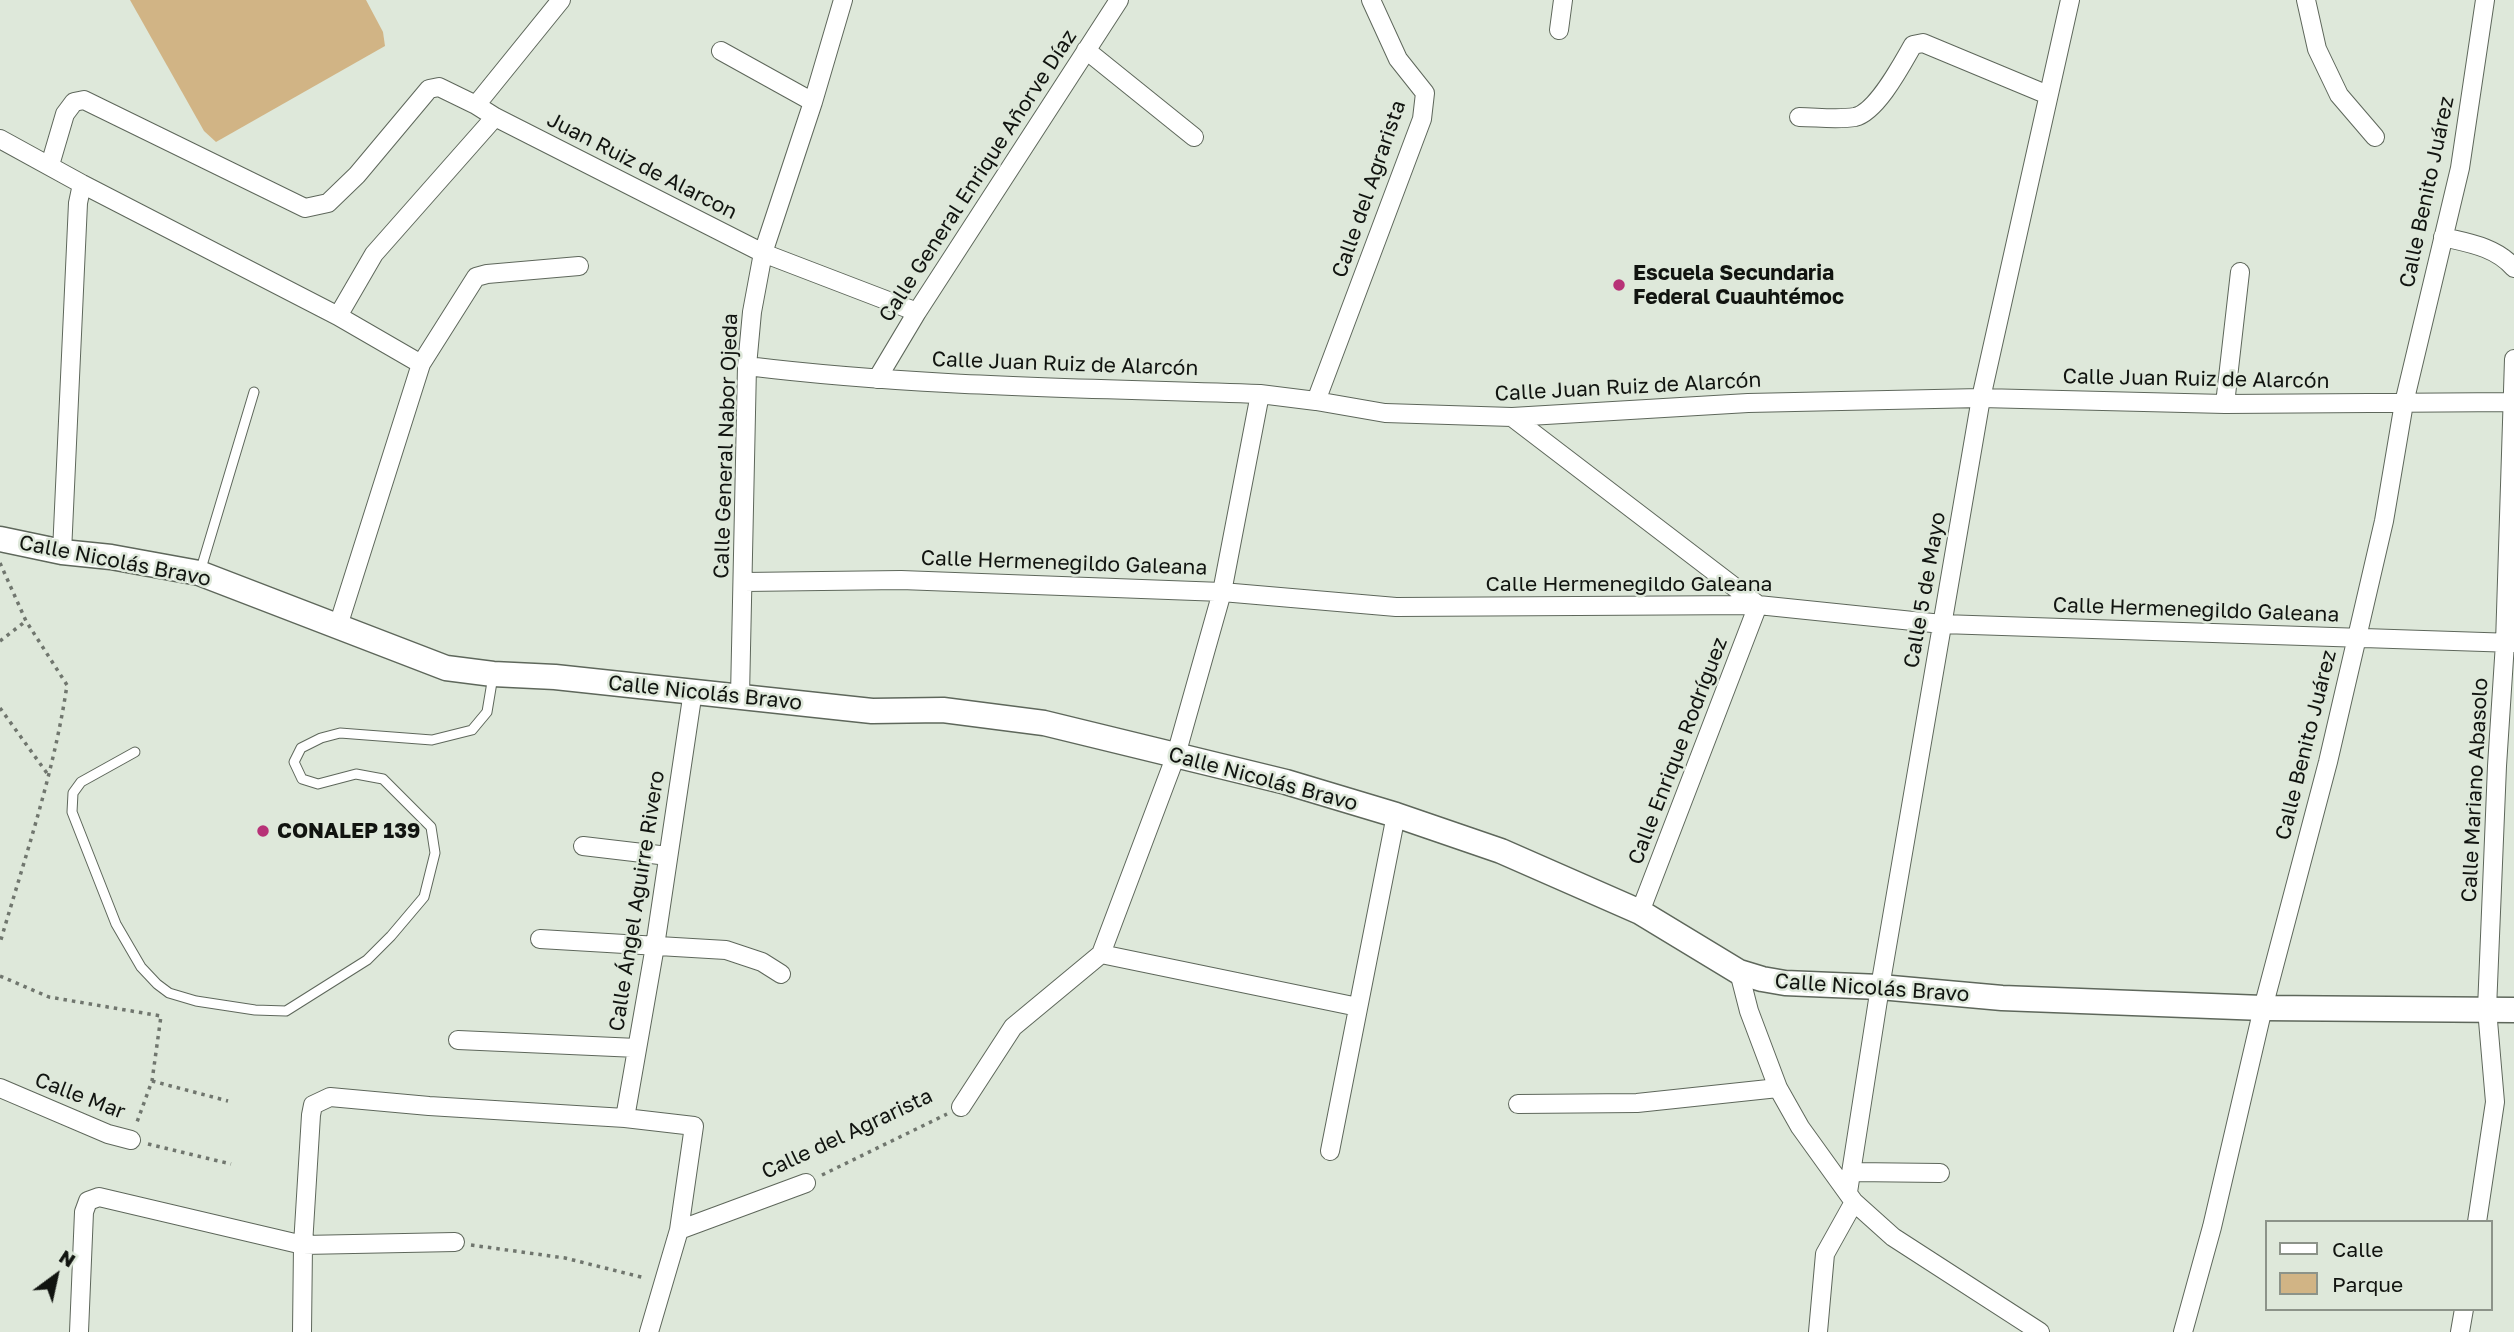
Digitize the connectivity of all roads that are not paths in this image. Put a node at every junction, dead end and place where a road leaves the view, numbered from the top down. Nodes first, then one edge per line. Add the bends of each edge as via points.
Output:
1 (561, 0) edge
2 (843, 0) edge
3 (1119, 0) edge
4 (1371, 0) edge
5 (1563, 0) edge
6 (2070, 0) edge
7 (2306, 0) edge
8 (2485, 0) edge
9 (1559, 30) dead end
10 (1086, 50) junction
11 (721, 51) dead end
12 (2048, 95) junction
13 (813, 102) junction
14 (475, 105) junction
15 (495, 117) junction
16 (1799, 117) dead end
17 (1194, 137) dead end
18 (2375, 137) dead end
19 (0, 139) edge
20 (50, 165) junction
21 (82, 184) junction
22 (2443, 237) junction
23 (763, 253) junction
24 (579, 266) dead end
25 (2514, 268) edge
26 (2240, 272) dead end
27 (917, 312) junction
28 (338, 316) junction
29 (2514, 359) edge
30 (421, 364) junction
31 (747, 366) junction
32 (877, 379) junction
33 (254, 392) dead end
34 (1260, 394) junction
35 (1981, 398) junction
36 (1316, 401) junction
37 (2513, 402) edge
38 (2404, 403) junction
39 (2225, 404) junction
40 (1512, 417) junction
41 (0, 539) edge
42 (62, 552) junction
43 (200, 573) junction
44 (744, 582) junction
45 (1222, 592) junction
46 (1758, 605) junction
47 (1942, 624) junction
48 (338, 626) junction
49 (2355, 639) junction
50 (2510, 643) edge
51 (493, 674) junction
52 (693, 691) junction
53 (740, 696) junction
54 (135, 752) dead end
55 (1176, 755) junction
56 (1396, 815) junction
57 (583, 846) dead end
58 (668, 856) junction
59 (1640, 912) junction
60 (540, 939) dead end
61 (655, 946) junction
62 (1101, 954) junction
63 (1740, 972) junction
64 (781, 974) dead end
65 (1880, 987) junction
66 (1358, 1007) junction
67 (2263, 1008) junction
68 (2487, 1009) junction
69 (2514, 1010) edge
70 (458, 1040) dead end
71 (637, 1048) junction
72 (0, 1088) edge
73 (1778, 1088) junction
74 (1518, 1104) dead end
75 (961, 1107) road end
76 (625, 1118) junction
77 (131, 1140) road end
78 (1330, 1151) dead end
79 (1853, 1172) junction
80 (1940, 1172) dead end
81 (806, 1183) road end
82 (1851, 1197) junction
83 (2477, 1220) edge
84 (679, 1230) junction
85 (455, 1242) road end
86 (303, 1245) junction
87 (2464, 1311) edge
88 (79, 1332) edge
89 (302, 1332) edge
90 (649, 1332) edge
91 (1818, 1332) edge
92 (2040, 1332) edge
93 (2183, 1332) edge
94 (2460, 1332) edge

1 - 14 street
2 - 13 street, Calle General Nabor Ojeda
3 - 10 street, Calle General Enrique Añorve Díaz
4 - 36 street, Calle del Agrarista via 1398,59 1425,93 1422,118
5 - 9 street
6 - 12 street, Calle 5 de Mayo
7 - 18 street via 2317,49 2339,95
8 - 22 street, Calle Benito Juárez via 2460,168
10 - 17 street
10 - 27 street, Calle General Enrique Añorve Díaz
11 - 13 street
12 - 16 street via 1923,43 1913,44 1891,83 1857,117
12 - 35 street, Calle 5 de Mayo
13 - 23 street, Calle General Nabor Ojeda
14 - 15 street, Juan Ruiz de Alarcon
14 - 20 street, Juan Ruiz de Alarcon via 439,87 429,89 328,204 305,208 83,100 74,102 65,114
15 - 23 street, Juan Ruiz de Alarcon
15 - 28 street via 374,254
19 - 20 street
20 - 21 street
21 - 28 street
21 - 42 street
22 - 25 street via 2481,246 2505,257
22 - 38 street, Calle Benito Juárez
23 - 27 street, Juan Ruiz de Alarcon
23 - 31 street, Calle General Nabor Ojeda
24 - 30 street via 476,277
26 - 39 street
27 - 32 street, Calle General Enrique Añorve Díaz
28 - 30 street
29 - 37 street, Calle Mariano Abasolo
30 - 48 street
31 - 32 street, Calle Juan Ruiz de Alarcón
31 - 44 street, Calle General Nabor Ojeda
32 - 34 street, Calle Juan Ruiz de Alarcón
33 - 43 lane
34 - 36 street, Calle Juan Ruiz de Alarcón
34 - 45 street, Calle del Agrarista
35 - 39 street, Calle Juan Ruiz de Alarcón
35 - 40 street, Calle Juan Ruiz de Alarcón via 1748,403
35 - 47 street, Calle 5 de Mayo
36 - 40 street, Calle Juan Ruiz de Alarcón via 1385,413
37 - 38 street, Calle Juan Ruiz de Alarcón
37 - 50 street, Calle Mariano Abasolo
38 - 39 street, Calle Juan Ruiz de Alarcón
38 - 49 street, Calle Benito Juárez via 2384,521
40 - 46 street
41 - 42 street, Calle Nicolás Bravo
42 - 43 street, Calle Nicolás Bravo
43 - 48 street, Calle Nicolás Bravo
44 - 45 street, Calle Hermenegildo Galeana via 901,580
44 - 53 street, Calle General Nabor Ojeda
45 - 46 street, Calle Hermenegildo Galeana via 1396,607
45 - 55 street, Calle del Agrarista
46 - 47 street, Calle Hermenegildo Galeana
46 - 59 street, Calle Enrique Rodríguez
47 - 49 street, Calle Hermenegildo Galeana
47 - 65 street, Calle 5 de Mayo
48 - 51 street, Calle Nicolás Bravo via 446,668
49 - 50 street, Calle Hermenegildo Galeana
49 - 67 street, Calle Benito Juárez via 2328,762
50 - 68 street, Calle Mariano Abasolo via 2497,766
51 - 52 street, Calle Nicolás Bravo
51 - 54 lane via 487,712 472,730 432,740 340,733 301,748 294,762 302,779 318,784 356,774 383,779 431,827 435,853 424,897 391,936 367,960 286,1011 244,1009 169,993 135,956 116,924 72,812 74,793 81,782
52 - 53 street, Calle Nicolás Bravo
52 - 58 street, Calle Ángel Aguirre Rivero
53 - 55 street, Calle Nicolás Bravo via 872,711 943,710 1031,722
55 - 56 street, Calle Nicolás Bravo
55 - 62 street, Calle del Agrarista
56 - 59 street, Calle Nicolás Bravo via 1501,850
56 - 66 street
57 - 58 street
58 - 61 street, Calle Ángel Aguirre Rivero
59 - 63 street, Calle Nicolás Bravo
60 - 61 street
61 - 64 street via 726,950
61 - 71 street, Calle Ángel Aguirre Rivero
62 - 66 street
62 - 75 street, Calle del Agrarista via 1013,1027
63 - 65 street, Calle Nicolás Bravo via 1785,984
63 - 73 street via 1749,1011
65 - 67 street, Calle Nicolás Bravo via 2002,998
65 - 79 street, Calle 5 de Mayo
66 - 78 street
67 - 68 street, Calle Nicolás Bravo
67 - 93 street, Calle Benito Juárez
68 - 69 street, Calle Nicolás Bravo
68 - 83 street, Calle Mariano Abasolo via 2495,1102
70 - 71 street
71 - 76 street, Calle Ángel Aguirre Rivero
72 - 77 street, Calle Mar
73 - 74 street via 1637,1103
73 - 82 street
76 - 84 street via 694,1126
76 - 86 street via 330,1097 313,1105
79 - 80 street
79 - 82 street, Calle 5 de Mayo
81 - 84 street, Calle del Agrarista
82 - 91 street, Calle 5 de Mayo via 1825,1254
82 - 92 street via 1893,1237
84 - 90 street
85 - 86 street
86 - 88 street via 99,1197 89,1201 84,1212
86 - 89 street
87 - 94 street

